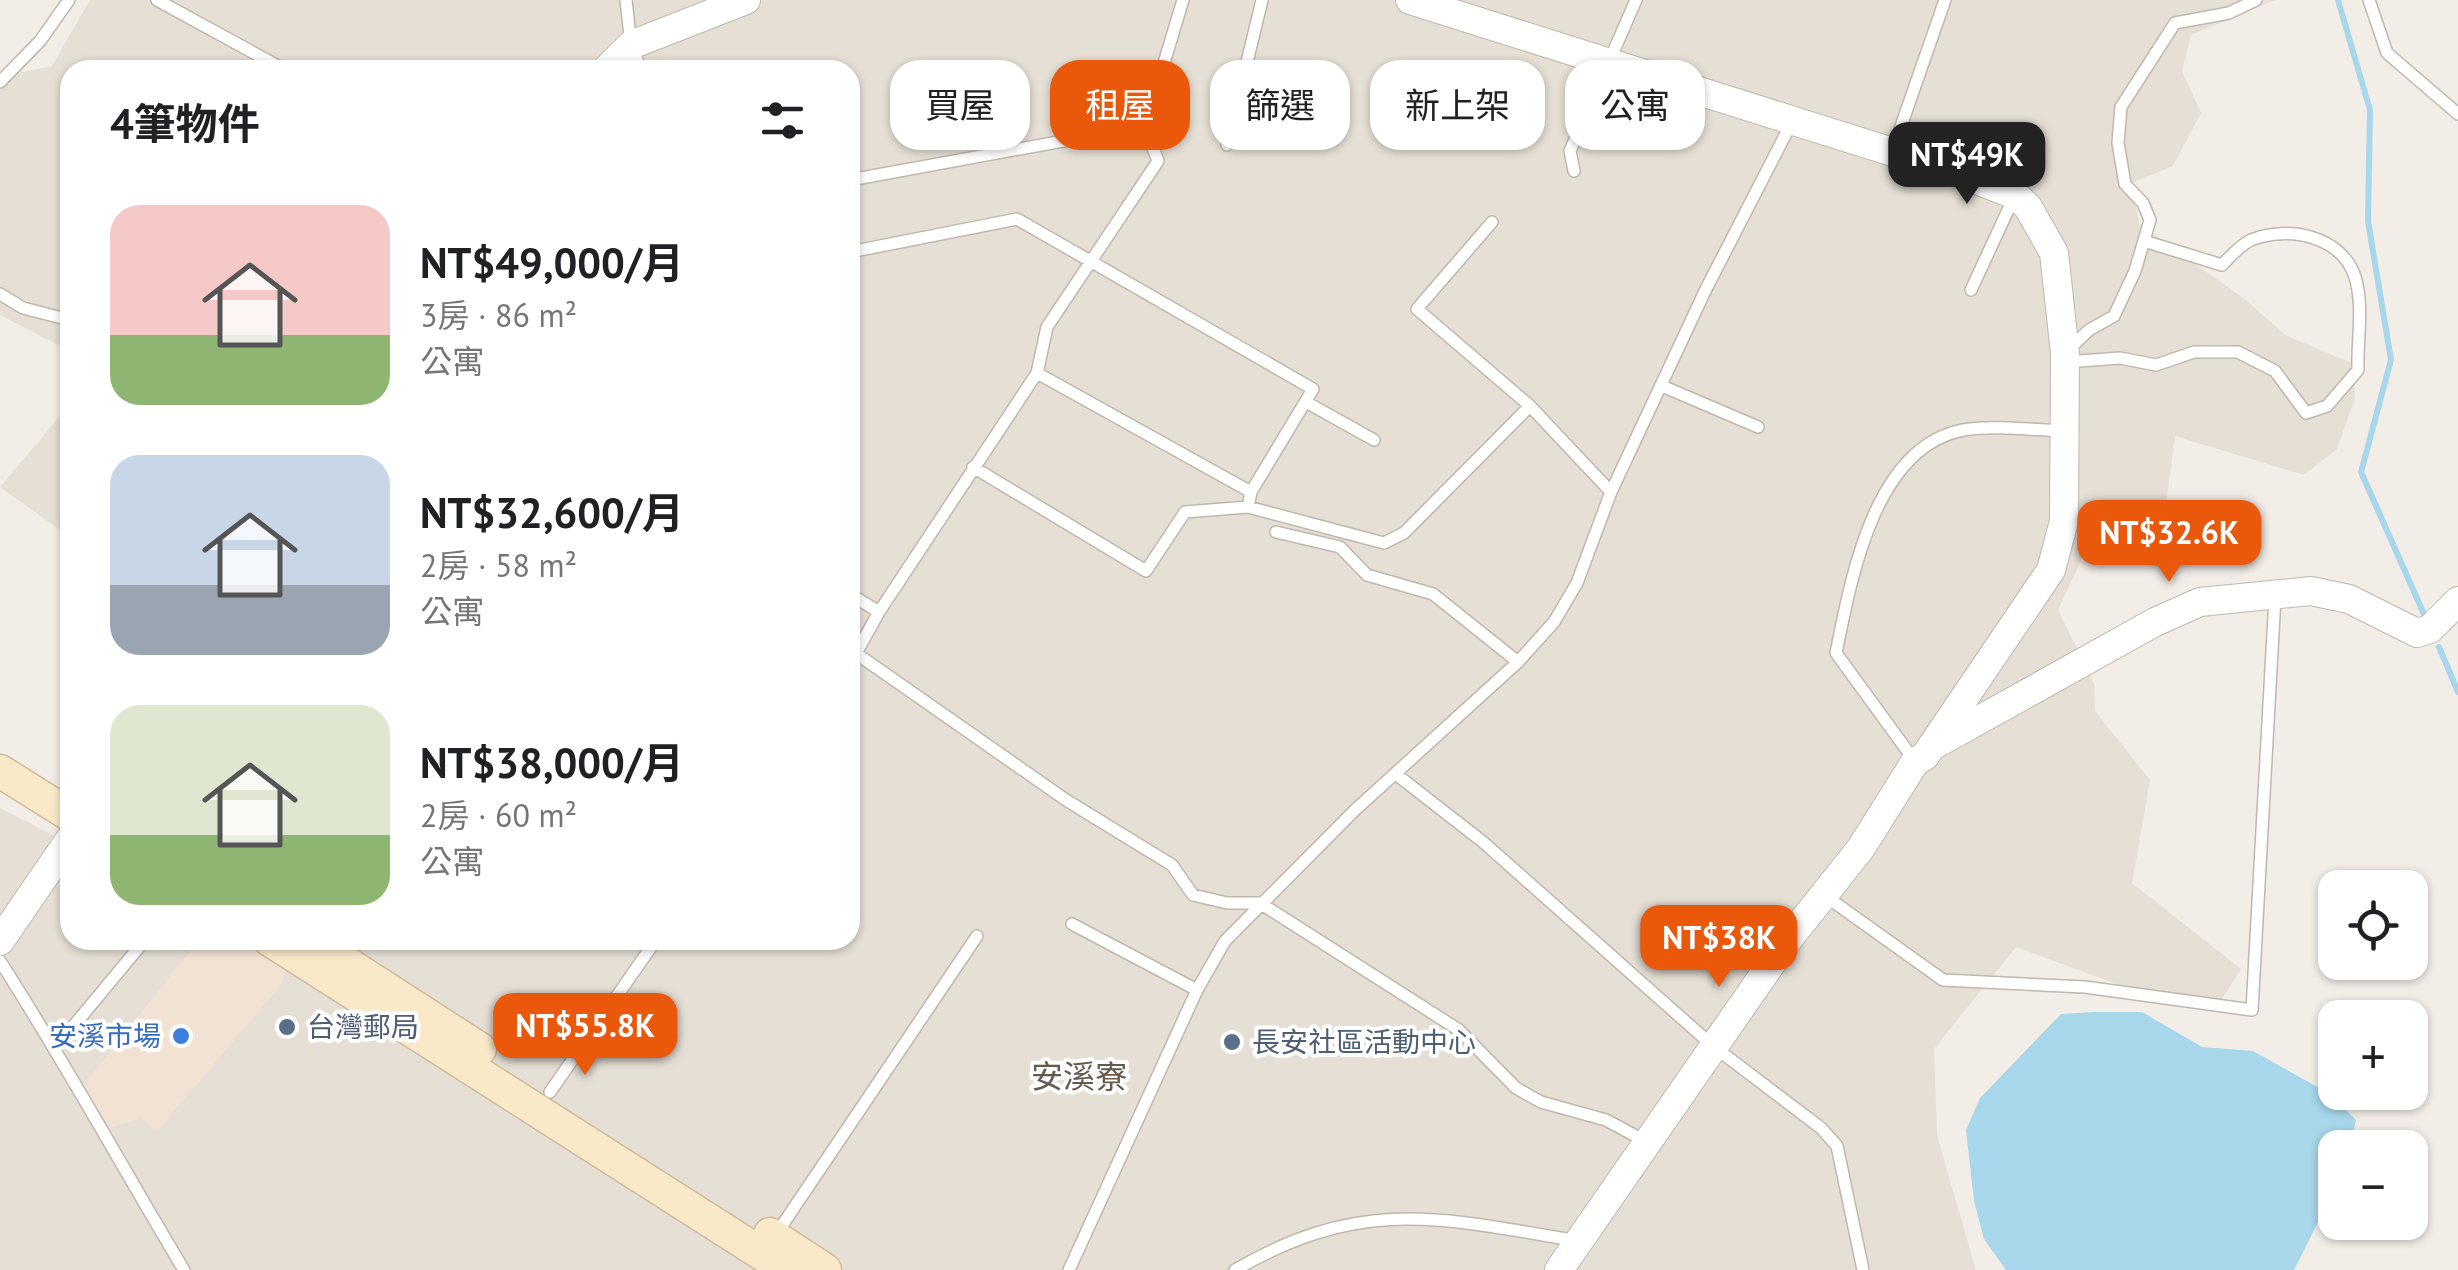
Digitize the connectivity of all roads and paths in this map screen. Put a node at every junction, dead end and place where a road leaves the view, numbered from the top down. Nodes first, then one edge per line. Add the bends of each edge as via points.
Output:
1 (70, 0) edge
2 (157, 0) edge
3 (626, 0) edge
4 (746, 0) edge
5 (1183, 0) edge
6 (1262, 0) edge
7 (1410, 0) edge
8 (1636, 0) edge
9 (1945, 0) edge
10 (2256, 0) edge
11 (2370, 0) edge
12 (636, 58) edge
13 (267, 60) edge
14 (1165, 60) edge
15 (1247, 60) edge
16 (1596, 60) edge
17 (1613, 60) edge
18 (0, 82) edge
19 (1705, 93) edge
20 (2458, 114) edge
21 (1793, 120) junction
22 (1050, 143) edge
23 (1154, 150) edge
24 (1570, 150) edge
25 (1890, 155) junction
26 (1574, 171) dead end
27 (860, 178) edge
28 (2016, 195) junction
29 (1492, 222) dead end
30 (2144, 241) junction
31 (860, 250) edge
32 (1093, 263) junction
33 (1971, 290) dead end
34 (0, 294) edge
35 (60, 317) edge
36 (2065, 357) junction
37 (1037, 373) junction
38 (1662, 386) junction
39 (1306, 402) junction
40 (1530, 406) junction
41 (1758, 427) dead end
42 (2064, 430) junction
43 (1374, 440) dead end
44 (974, 468) junction
45 (1251, 492) junction
46 (1612, 492) junction
47 (1248, 506) junction
48 (1276, 532) dead end
49 (2275, 593) junction
50 (860, 600) edge
51 (2458, 601) edge
52 (879, 612) junction
53 (860, 648) edge
54 (1518, 662) junction
55 (860, 663) edge
56 (0, 746) edge
57 (1922, 755) junction
58 (0, 771) edge
59 (1397, 775) junction
60 (60, 783) edge
61 (60, 809) edge
62 (60, 854) edge
63 (1824, 896) junction
64 (1260, 903) junction
65 (1072, 924) dead end
66 (978, 936) dead end
67 (0, 941) edge
68 (137, 950) edge
69 (286, 950) edge
70 (327, 950) edge
71 (649, 950) edge
72 (0, 961) edge
73 (1198, 990) junction
74 (1713, 1046) junction
75 (56, 1048) junction
76 (550, 1092) junction
77 (1649, 1143) junction
78 (774, 1237) junction
79 (1580, 1241) junction
80 (1865, 1269) edge
81 (184, 1270) edge
82 (786, 1270) edge
83 (825, 1270) edge
84 (1068, 1270) edge
85 (1235, 1270) edge
86 (1559, 1270) edge

1 - 18 lane
2 - 13 lane
3 - 12 lane
4 - 12 street
5 - 14 lane
6 - 15 lane
7 - 16 street
8 - 17 lane
9 - 25 lane
10 - 30 lane via 2175,23 2122,107 2120,160 2125,184 2150,220
11 - 20 lane via 2388,52
19 - 21 street
21 - 25 street
21 - 38 lane
22 - 27 lane
23 - 32 lane via 1158,162
24 - 26 lane
25 - 28 street
28 - 33 lane
28 - 36 street via 2054,253
29 - 40 lane via 1417,309
30 - 36 lane via 2114,316 2089,330
30 - 36 lane via 2222,265 2252,240 2300,234 2329,243 2346,254 2356,279 2358,370 2327,406 2306,414 2275,370 2238,352 2194,352 2156,365
31 - 32 lane via 1018,219
32 - 37 lane via 1047,328
32 - 39 lane via 1313,390
34 - 35 lane
36 - 42 street
37 - 44 lane
37 - 45 lane
38 - 41 lane
38 - 46 lane
39 - 43 lane
39 - 45 lane
40 - 46 lane
40 - 47 lane via 1404,533 1384,543
42 - 57 street via 2064,520 2051,570
42 - 57 lane via 1964,430 1921,446 1862,540 1836,653
44 - 47 lane via 1146,570 1185,512
44 - 52 lane
45 - 47 lane
46 - 54 lane via 1578,582
48 - 54 lane via 1340,547 1367,575 1433,594
49 - 51 street via 2349,598 2417,632 2430,629
49 - 57 street via 2200,602 2155,622
49 - 63 lane via 2252,1010 2085,987 1943,980
50 - 52 lane
52 - 53 lane
54 - 59 lane
55 - 64 lane via 1172,866 1193,895
56 - 60 main road
57 - 63 street
58 - 61 main road
59 - 64 lane
59 - 74 lane via 1483,842
62 - 67 street
63 - 74 street
64 - 73 lane via 1225,941
64 - 77 lane via 1459,1030 1516,1088
65 - 73 lane
66 - 78 lane
68 - 75 lane
69 - 82 main road
70 - 76 main road
71 - 76 lane
72 - 75 lane
73 - 84 lane
74 - 77 street
74 - 80 lane via 1837,1146
75 - 81 lane
76 - 78 main road
77 - 79 street
78 - 83 main road
79 - 85 lane via 1442,1218 1374,1218 1288,1240
79 - 86 street

